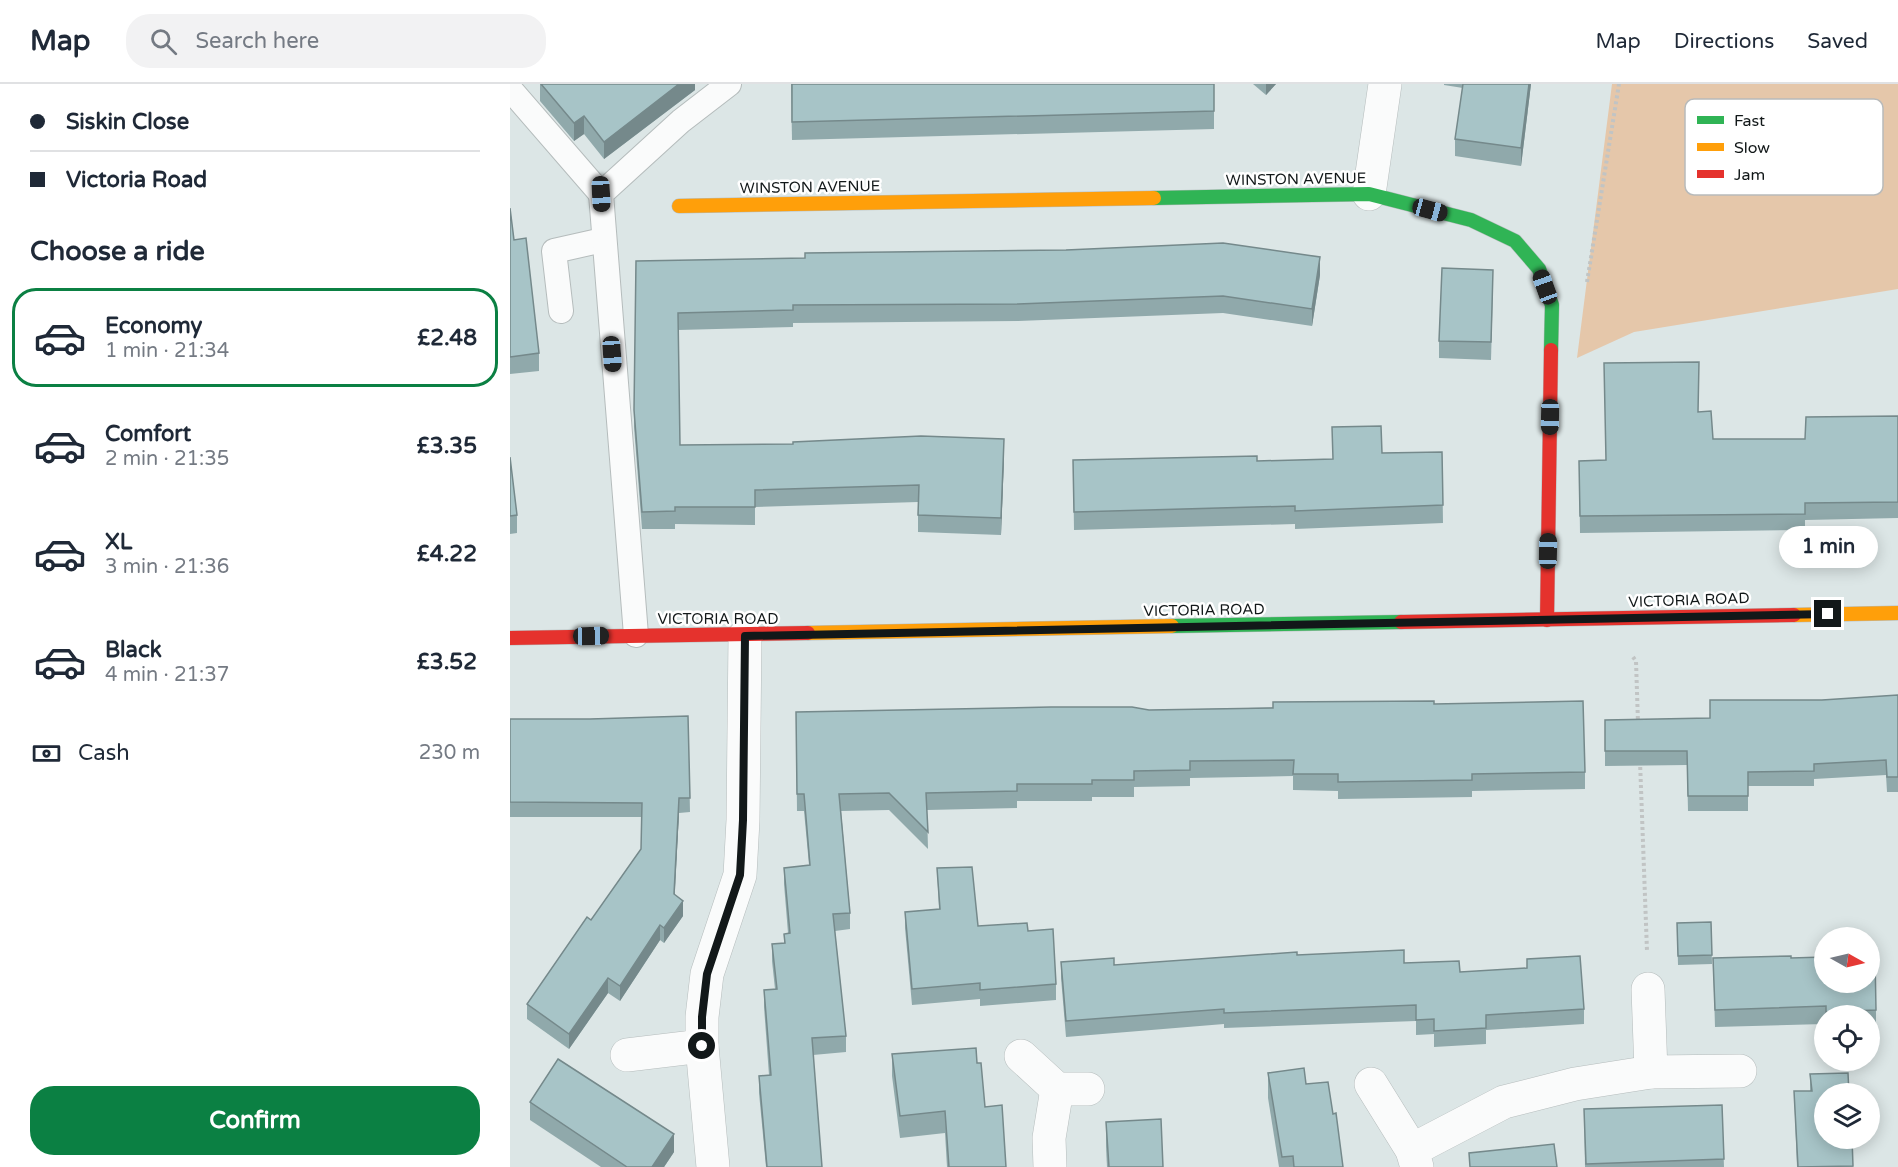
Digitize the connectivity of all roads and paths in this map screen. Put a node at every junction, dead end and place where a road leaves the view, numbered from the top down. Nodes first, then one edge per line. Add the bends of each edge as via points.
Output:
1 (729, 84) edge
2 (1385, 84) edge
3 (1619, 84) edge
4 (510, 89) edge
5 (601, 194) junction
6 (1369, 194) junction
7 (679, 206) dead end
8 (603, 240) junction
9 (1552, 305) junction
10 (561, 311) dead end
11 (1898, 613) edge
12 (1547, 620) junction
13 (636, 635) junction
14 (745, 636) junction
15 (510, 638) edge
16 (1627, 649) dead end
17 (1639, 731) edge
18 (1640, 755) edge
19 (1648, 989) joint
20 (702, 1046) junction
21 (627, 1055) dead end
22 (1021, 1056) dead end
23 (1740, 1071) dead end
24 (1651, 1072) junction
25 (1371, 1084) dead end
26 (1415, 1158) edge
27 (712, 1167) edge
28 (1050, 1167) edge

1 - 5 lane via 681,121
2 - 6 street
3 - 9 path via 1586,286
4 - 5 lane
5 - 8 lane
6 - 7 street, WINSTON AVENUE
6 - 9 street, WINSTON AVENUE via 1471,220 1515,241 1539,270
8 - 10 lane via 554,251
8 - 13 lane
9 - 12 street, WINSTON AVENUE
11 - 12 street, VICTORIA ROAD
12 - 14 street, VICTORIA ROAD
13 - 14 street, VICTORIA ROAD
13 - 15 street, VICTORIA ROAD
14 - 20 street via 740,875 707,974
16 - 17 path via 1636,661
18 - 19 path
19 - 24 street
20 - 21 street
20 - 27 street
22 - 28 street via 1072,1089 1049,1138
23 - 24 street
24 - 26 street via 1575,1084 1504,1102
25 - 26 street

